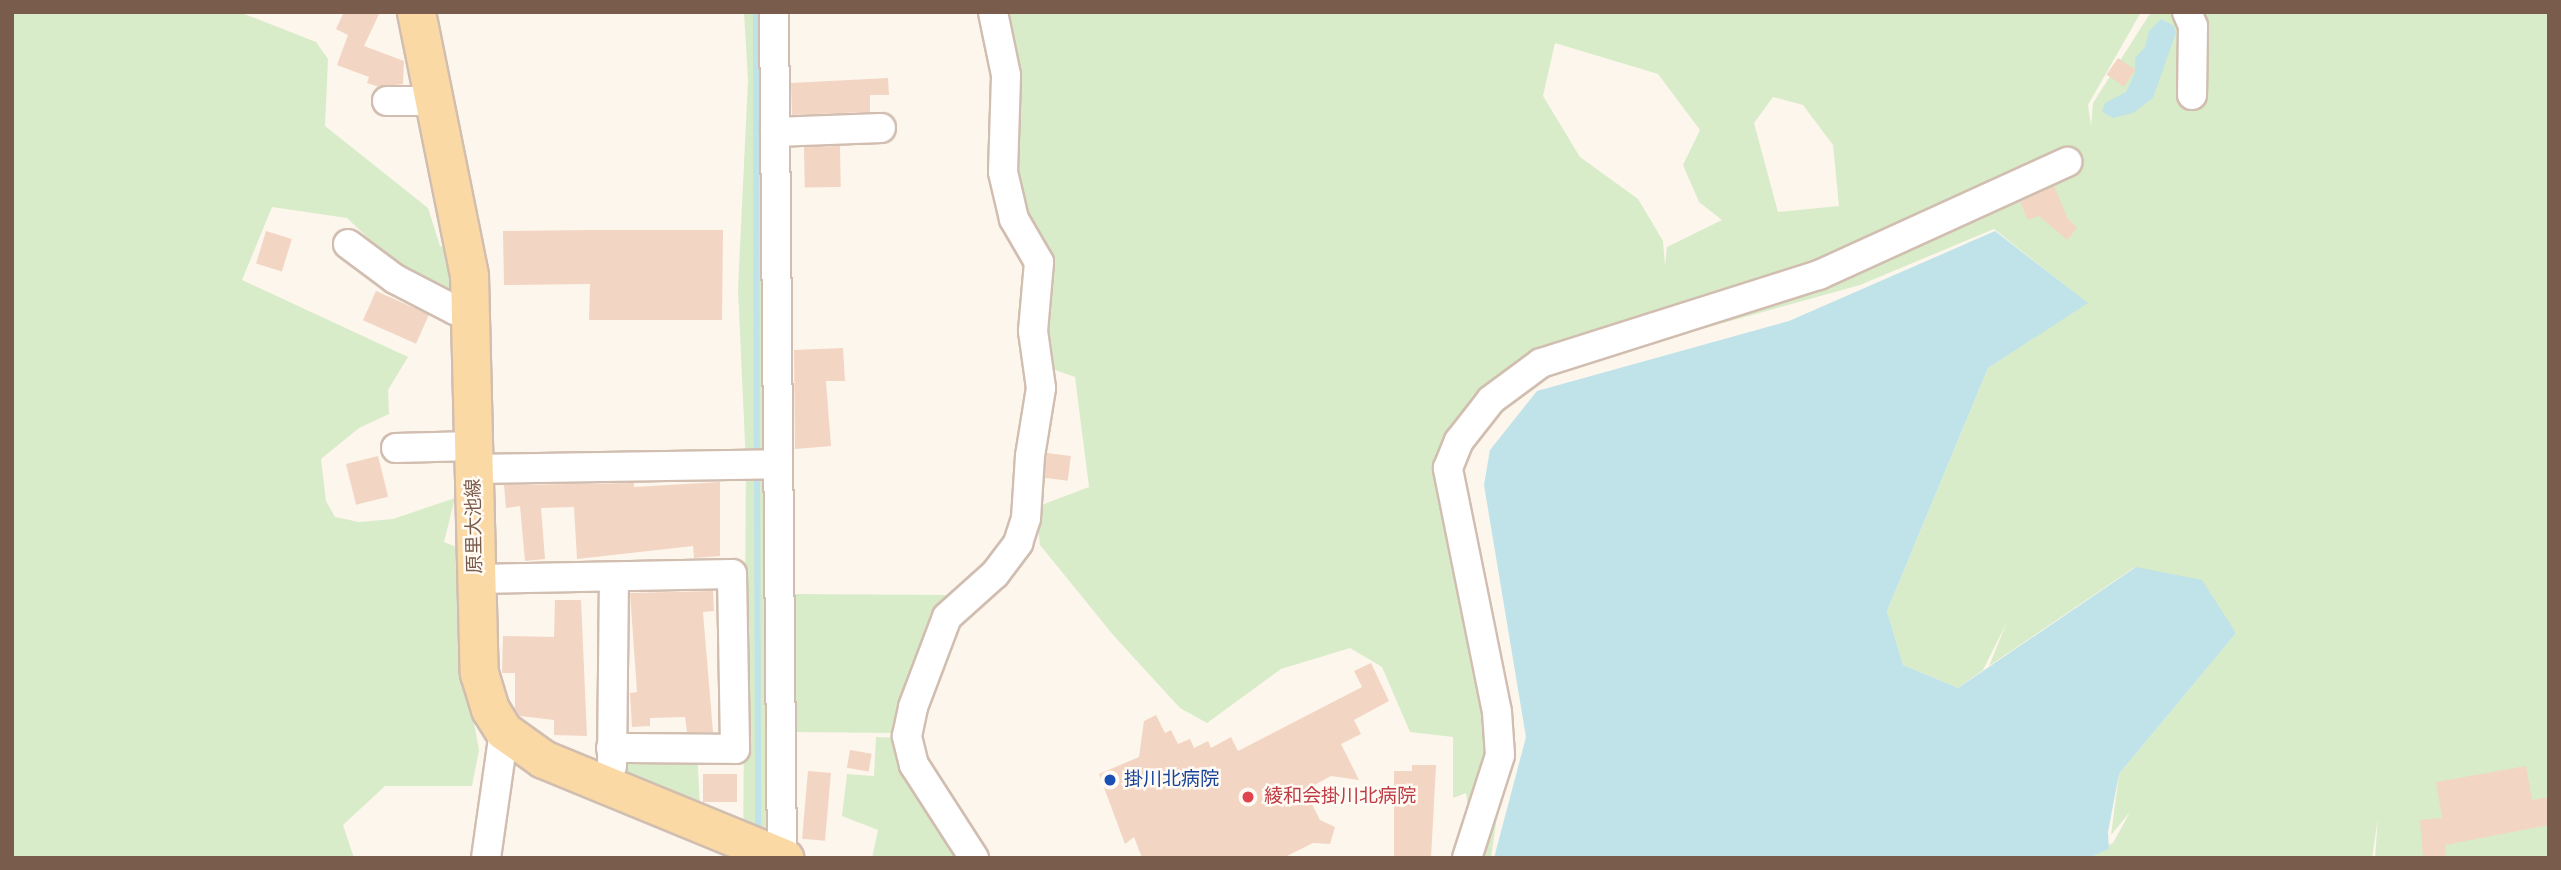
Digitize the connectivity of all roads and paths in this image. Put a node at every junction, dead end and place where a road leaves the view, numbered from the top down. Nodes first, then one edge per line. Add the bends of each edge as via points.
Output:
1 (416, 12) edge
2 (774, 12) edge
3 (993, 12) edge
4 (2186, 12) edge
5 (2192, 94) dead end
6 (387, 101) dead end
7 (434, 101) junction
8 (881, 128) dead end
9 (775, 132) junction
10 (2067, 162) dead end
11 (348, 244) dead end
12 (470, 310) junction
13 (396, 448) dead end
14 (474, 458) junction
15 (768, 464) junction
16 (614, 577) junction
17 (477, 579) junction
18 (504, 731) junction
19 (611, 748) junction
20 (610, 787) junction
21 (761, 851) edge
22 (486, 858) edge
23 (974, 858) edge
24 (1467, 858) edge

1 - 7 main road, 原里大池線
2 - 9 street
3 - 23 street via 1006,75 1003,172 1014,219 1039,261 1033,331 1041,388 1026,518 1018,543 995,574 947,617 913,707 907,736 914,765
4 - 5 street via 2193,26
6 - 7 street
7 - 12 main road, 原里大池線 via 469,276
8 - 9 street
9 - 15 street
10 - 24 street via 1819,275 1541,363 1491,400 1459,441 1448,468 1497,712 1500,755
11 - 12 street via 396,279 456,310
12 - 14 main road, 原里大池線
13 - 14 street
14 - 15 street
14 - 17 main road, 原里大池線
15 - 21 street
16 - 17 street
16 - 19 street
16 - 19 street via 732,575 734,749
17 - 18 main road, 原里大池線 via 479,673 490,709
18 - 20 main road, 原里大池線 via 543,759
18 - 22 street
19 - 20 street
20 - 21 main road, 原里大池線

